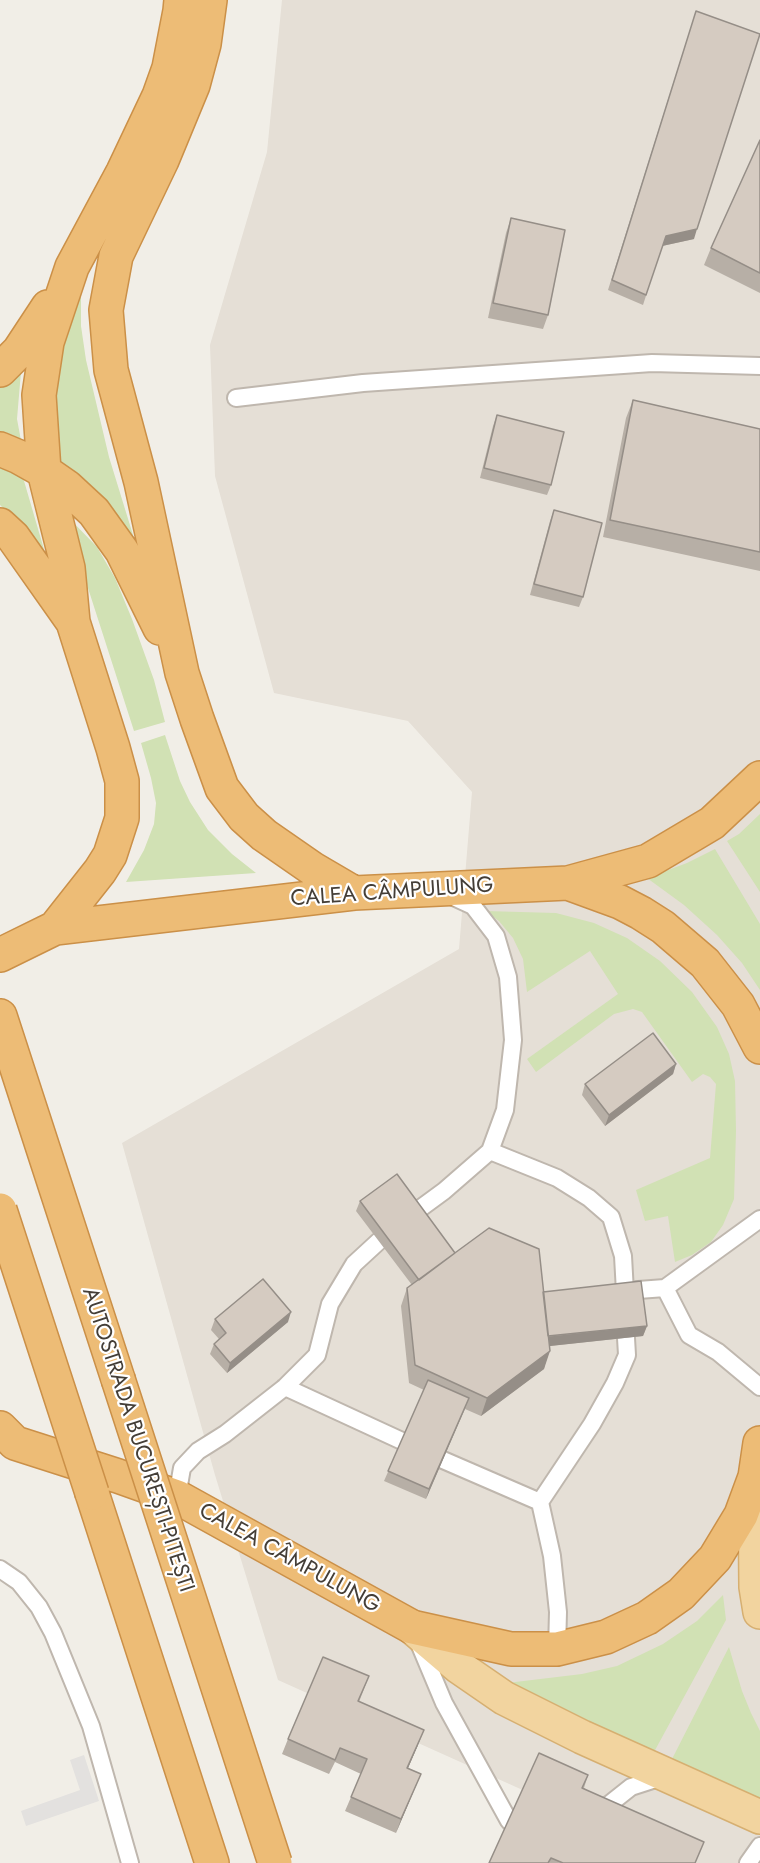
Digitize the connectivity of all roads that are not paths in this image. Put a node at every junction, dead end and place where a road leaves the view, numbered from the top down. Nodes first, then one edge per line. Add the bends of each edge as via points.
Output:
1 (181, 0) edge
2 (210, 0) edge
3 (72, 267) junction
4 (760, 366) edge
5 (0, 370) edge
6 (236, 398) dead end
7 (0, 449) edge
8 (44, 471) junction
9 (0, 525) edge
10 (74, 622) junction
11 (182, 673) junction
12 (760, 778) edge
13 (568, 883) junction
14 (436, 889) junction
15 (354, 893) junction
16 (55, 928) junction
17 (0, 956) edge
18 (0, 1016) edge
19 (760, 1047) edge
20 (490, 1151) junction
21 (0, 1210) edge
22 (414, 1213) edge
23 (760, 1219) edge
24 (379, 1241) edge
25 (665, 1288) junction
26 (626, 1338) edge
27 (760, 1386) edge
28 (285, 1387) junction
29 (5, 1439) edge
30 (402, 1441) edge
31 (760, 1443) edge
32 (443, 1460) edge
33 (755, 1477) junction
34 (177, 1497) junction
35 (540, 1502) junction
36 (0, 1569) edge
37 (760, 1612) edge
38 (411, 1627) junction
39 (557, 1649) junction
40 (667, 1776) junction
41 (596, 1814) edge
42 (760, 1817) edge
43 (509, 1821) edge
44 (760, 1846) edge
45 (130, 1863) edge
46 (212, 1863) edge
47 (275, 1863) edge
48 (748, 1863) edge

1 - 3 highway via 169,68 159,96
2 - 11 highway via 193,85 116,255 106,310 111,370 141,482
3 - 5 highway via 25,342
3 - 8 highway via 47,342 39,395
4 - 6 lane via 652,363 363,383
7 - 8 highway
8 - 10 highway via 68,568
8 - 11 highway via 94,512 122,551
9 - 10 highway via 13,537
10 - 16 highway via 122,781 122,818 110,855
11 - 15 highway via 222,788 244,817 313,869
12 - 13 highway, CALEA CÂMPULUNG via 712,823 648,861
13 - 14 highway, CALEA CÂMPULUNG
13 - 19 highway via 620,902 663,927 705,963 738,1005
14 - 15 highway, CALEA CÂMPULUNG
14 - 20 lane via 473,906 496,936 508,976 513,1040 505,1110
15 - 16 highway, CALEA CÂMPULUNG
16 - 17 highway, CALEA CÂMPULUNG
18 - 47 highway, AUTOSTRADA BUCUREȘTI-PITEȘTI, bridge
20 - 22 lane
20 - 25 lane via 557,1178 611,1217 623,1256 625,1292
21 - 46 highway, bridge
23 - 25 lane
24 - 28 lane via 354,1264 330,1304 317,1355
25 - 27 lane via 689,1335 718,1352
26 - 35 lane via 627,1355 615,1383
28 - 30 lane
28 - 34 lane via 198,1451 182,1468
29 - 34 highway, CALEA CÂMPULUNG
31 - 33 highway
32 - 35 lane
33 - 37 main road via 756,1587
33 - 39 highway, CALEA CÂMPULUNG via 741,1515 715,1558 681,1594 647,1618 606,1637
34 - 38 highway, CALEA CÂMPULUNG
35 - 39 lane via 552,1556
36 - 45 lane via 19,1582 53,1633 91,1726
38 - 39 highway, CALEA CÂMPULUNG via 511,1649
38 - 40 main road via 504,1698
38 - 43 lane via 444,1703
40 - 41 lane via 631,1787
40 - 42 main road
44 - 48 lane

